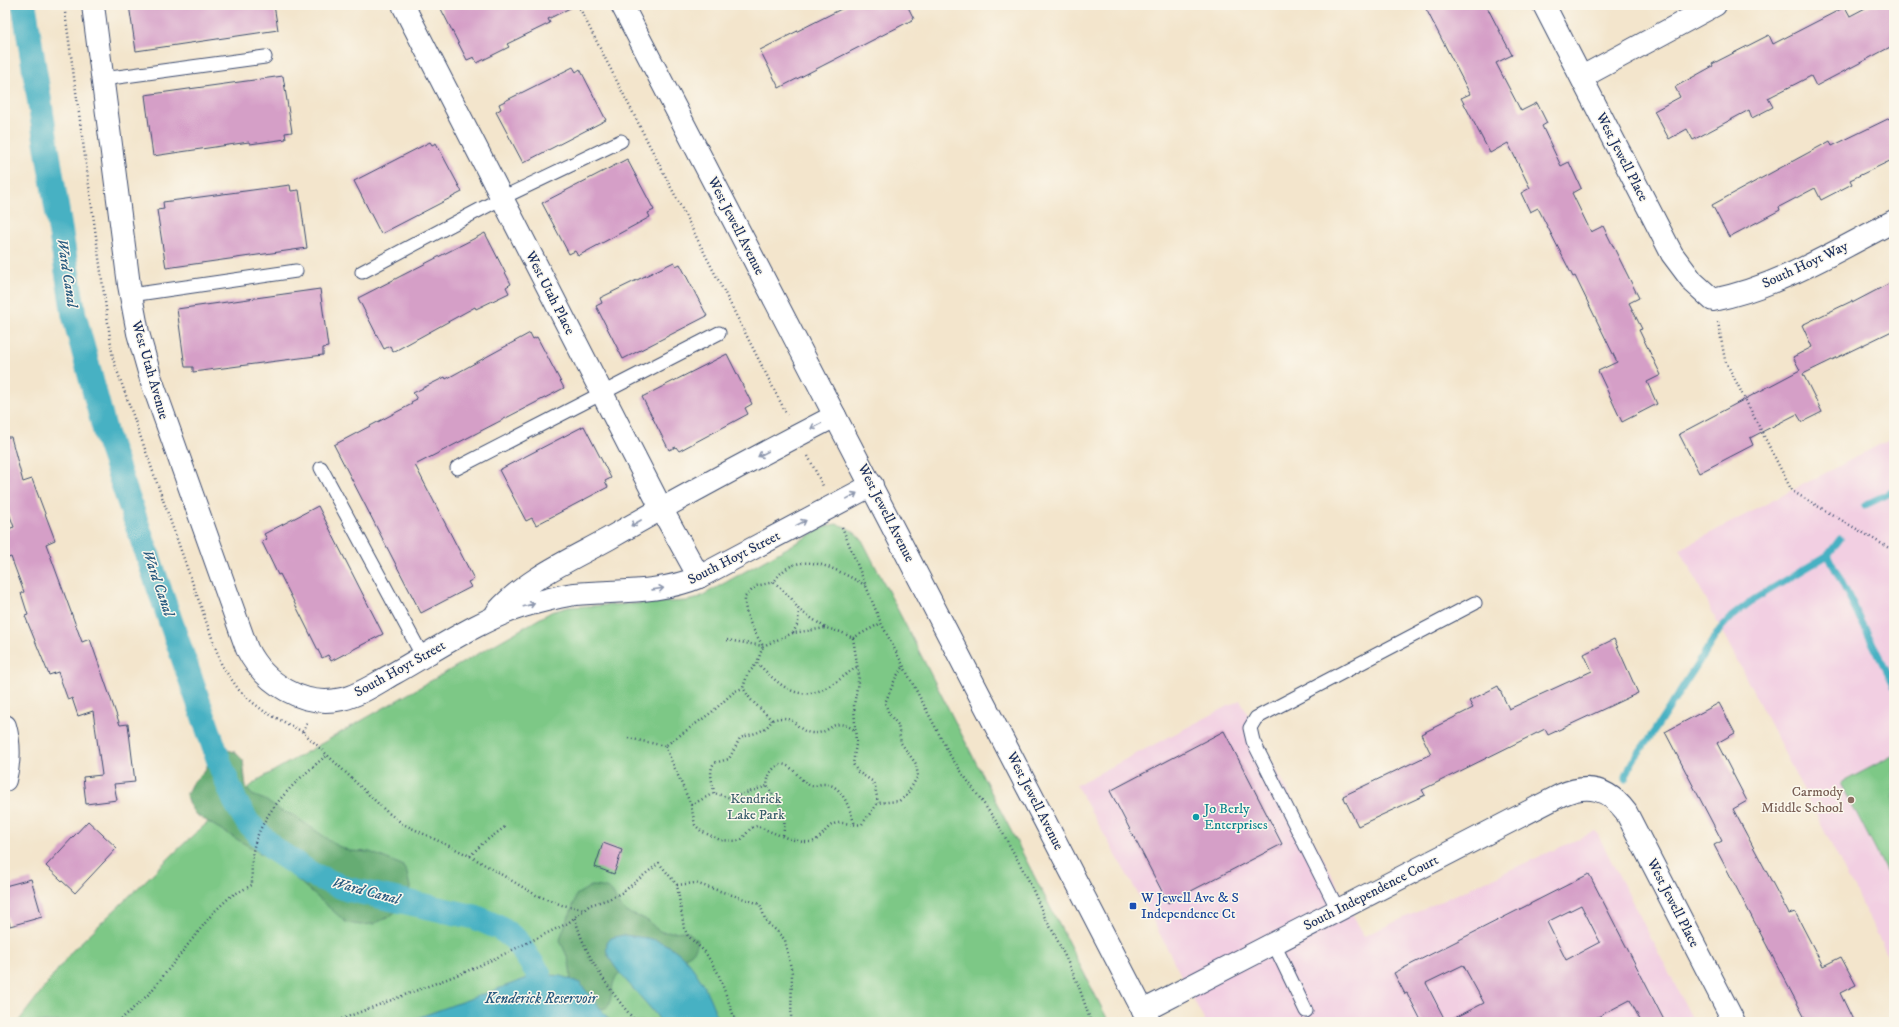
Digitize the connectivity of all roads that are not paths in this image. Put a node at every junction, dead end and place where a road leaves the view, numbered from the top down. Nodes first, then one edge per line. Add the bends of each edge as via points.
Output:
1 (93, 5) edge
2 (622, 5) edge
3 (1544, 5) edge
4 (1715, 5) edge
5 (405, 6) edge
6 (265, 57) dead end
7 (1582, 77) junction
8 (103, 78) junction
9 (621, 141) dead end
10 (502, 198) junction
11 (1894, 221) edge
12 (296, 271) dead end
13 (362, 272) dead end
14 (131, 295) junction
15 (1713, 300) joint
16 (718, 332) dead end
17 (602, 393) junction
18 (835, 416) junction
19 (321, 468) dead end
20 (457, 468) dead end
21 (872, 485) junction
22 (661, 508) junction
23 (700, 577) junction
24 (1475, 603) dead end
25 (493, 618) junction
26 (423, 657) junction
27 (280, 687) joint
28 (5, 726) edge
29 (5, 780) edge
30 (1603, 792) joint
31 (1338, 910) junction
32 (1274, 944) junction
33 (1306, 1011) dead end
34 (1146, 1017) edge
35 (1734, 1022) edge

1 - 8 street, West Utah Avenue
2 - 18 street, West Jewell Avenue
3 - 7 street, West Jewell Place
4 - 7 street
5 - 10 street, West Utah Place
6 - 8 lane
7 - 15 street, West Jewell Place via 1634,184 1672,254 1693,282
8 - 14 street, West Utah Avenue
9 - 10 lane
10 - 13 lane
10 - 17 street, West Utah Place
11 - 15 street, South Hoyt Way via 1780,279 1733,296
12 - 14 lane
14 - 27 street, West Utah Avenue via 150,379 243,638 260,671
16 - 17 lane
17 - 20 lane
17 - 22 street, West Utah Place
18 - 21 street, West Jewell Avenue
18 -> 22 street, South Hoyt Street
19 - 26 lane
23 -> 21 street, South Hoyt Street
21 - 34 street, West Jewell Avenue
22 - 23 street, West Utah Place
22 -> 25 street, South Hoyt Street via 526,586 504,604
25 -> 23 street, South Hoyt Street via 525,606 574,594 643,591 668,587
24 - 31 lane via 1256,718 1250,728 1253,741
25 - 26 street, South Hoyt Street
26 - 27 street, South Hoyt Street via 368,689 341,700 316,700
28 - 29 street via 9,746
30 - 31 street, South Independence Court via 1582,788 1561,794
30 - 35 street, West Jewell Place via 1620,804 1626,812
31 - 32 street, South Independence Court
32 - 33 lane
32 - 34 street, South Independence Court

